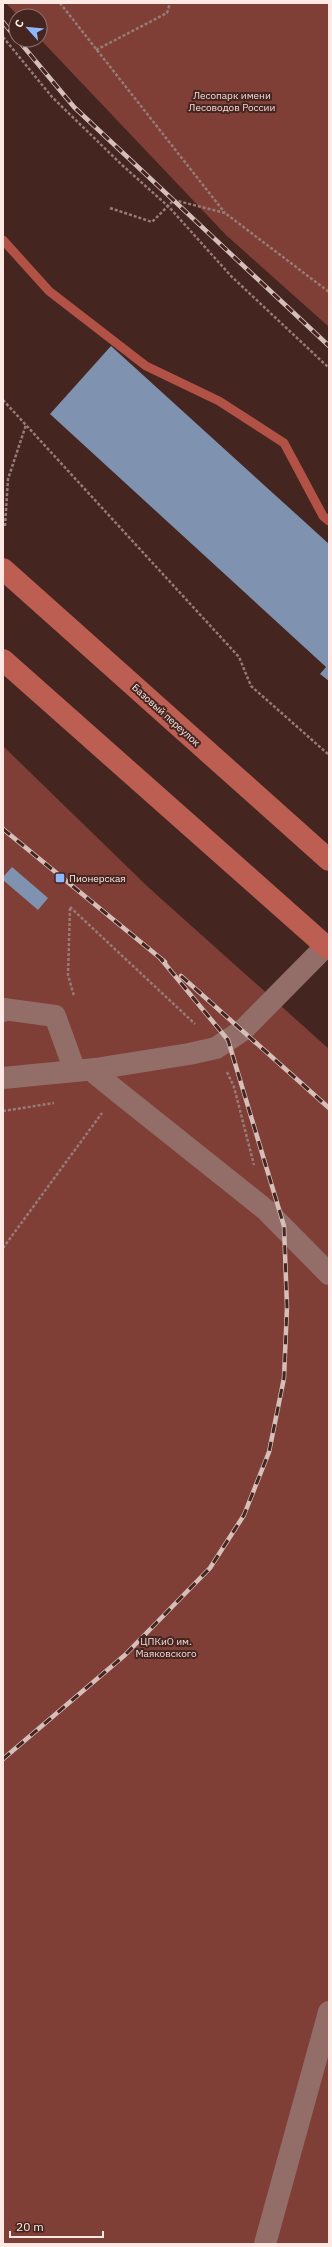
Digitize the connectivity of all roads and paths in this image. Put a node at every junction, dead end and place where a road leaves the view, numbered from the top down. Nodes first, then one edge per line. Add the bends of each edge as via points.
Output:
1 (60, 3) edge
2 (170, 3) edge
3 (3, 38) edge
4 (96, 50) junction
5 (169, 207) junction
6 (110, 208) dead end
7 (225, 213) junction
8 (329, 292) edge
9 (329, 368) edge
10 (3, 400) edge
11 (26, 425) junction
12 (5, 526) dead end
13 (3, 569) edge
14 (3, 660) edge
15 (329, 755) edge
16 (329, 860) edge
17 (70, 907) dead end
18 (328, 948) edge
19 (74, 997) dead end
20 (3, 1011) edge
21 (85, 1070) junction
22 (3, 1078) edge
23 (118, 1092) junction
24 (3, 1248) edge
25 (329, 1274) edge
26 (329, 2012) edge
27 (265, 2244) edge

1 - 4 path
2 - 4 path via 167,12
3 - 5 path via 52,97
4 - 7 path
5 - 6 path via 152,222
5 - 7 path via 174,200
5 - 9 path via 231,276
7 - 8 path
10 - 11 path
11 - 12 path via 8,479
11 - 15 path via 239,657 251,686
13 - 16 main road, Базовый переулок
14 - 18 main road
17 - 19 path via 68,976
18 - 21 street via 243,1030 216,1048
20 - 21 street via 4,1009 55,1016
21 - 22 street
21 - 23 street via 96,1074
23 - 24 path
23 - 25 street via 266,1210
26 - 27 street

